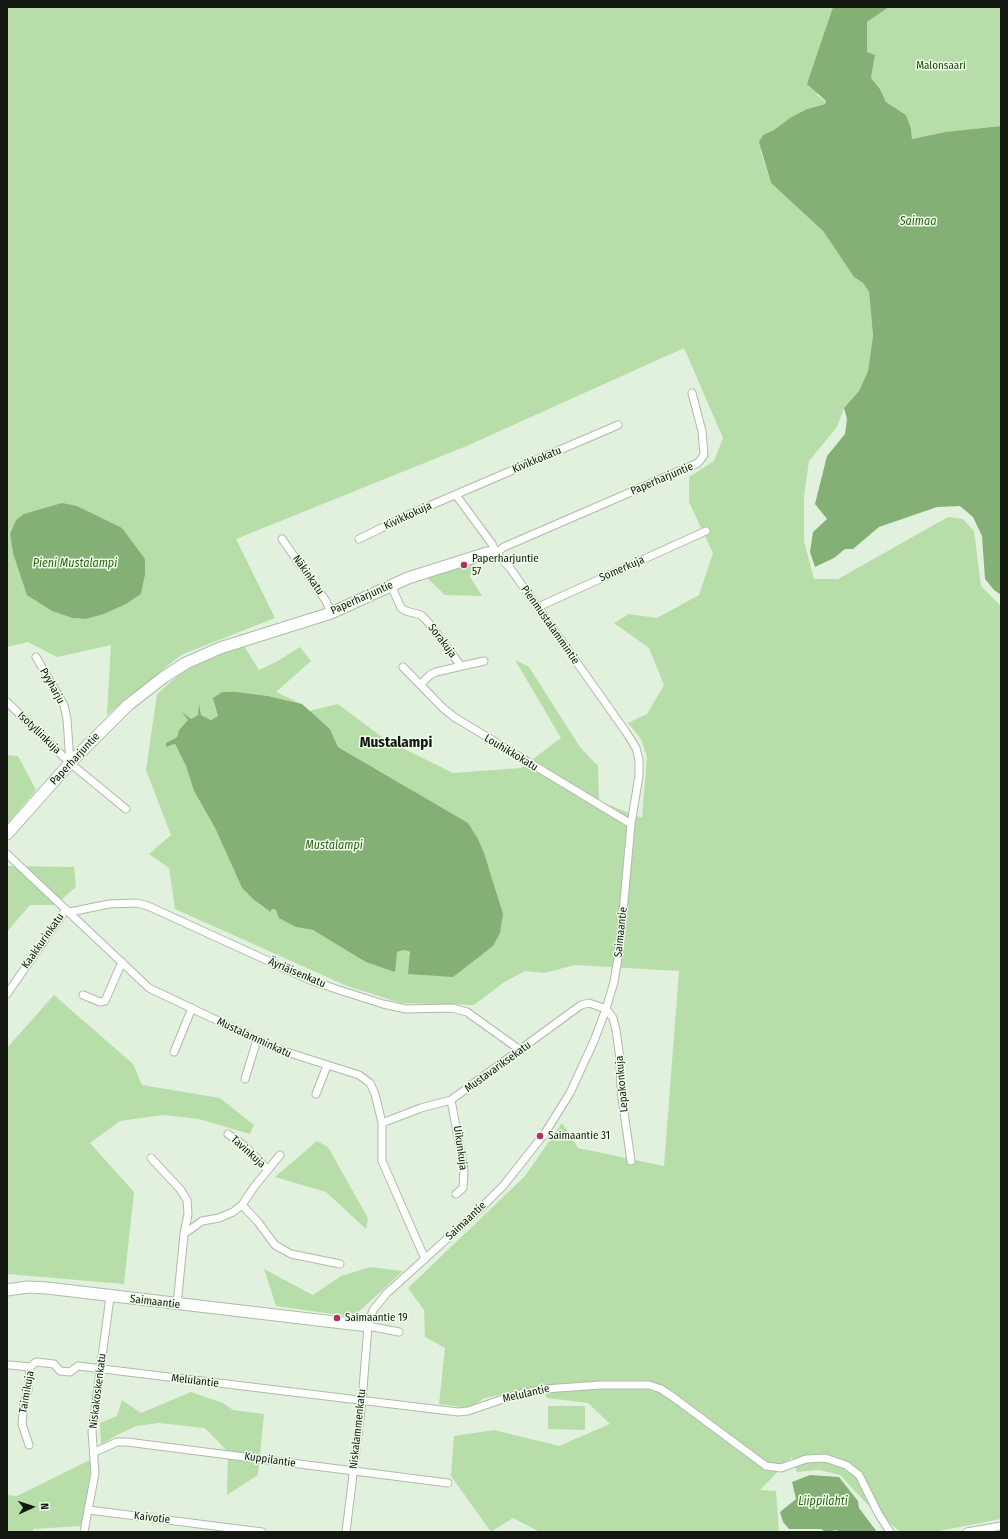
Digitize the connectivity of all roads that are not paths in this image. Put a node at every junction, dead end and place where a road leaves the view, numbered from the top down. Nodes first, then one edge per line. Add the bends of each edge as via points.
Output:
1 (692, 393) dead end
2 (618, 425) dead end
3 (456, 495) junction
4 (706, 531) dead end
5 (282, 539) dead end
6 (359, 540) dead end
7 (496, 553) junction
8 (391, 585) junction
9 (538, 607) junction
10 (331, 613) junction
11 (36, 657) dead end
12 (484, 661) dead end
13 (461, 666) junction
14 (403, 667) dead end
15 (421, 684) junction
16 (7, 702) edge
17 (639, 760) joint
18 (70, 763) junction
19 (126, 809) dead end
20 (631, 824) junction
21 (7, 834) edge
22 (7, 854) edge
23 (68, 910) junction
24 (122, 962) junction
25 (7, 994) edge
26 (83, 995) dead end
27 (192, 1008) junction
28 (606, 1009) junction
29 (257, 1040) junction
30 (520, 1050) junction
31 (174, 1052) dead end
32 (327, 1066) junction
33 (245, 1079) dead end
34 (316, 1094) dead end
35 (451, 1100) junction
36 (382, 1123) junction
37 (228, 1134) dead end
38 (280, 1155) dead end
39 (151, 1158) dead end
40 (631, 1161) dead end
41 (268, 1170) junction
42 (456, 1194) dead end
43 (242, 1205) junction
44 (184, 1234) junction
45 (425, 1259) junction
46 (340, 1264) dead end
47 (7, 1290) edge
48 (110, 1297) junction
49 (177, 1305) junction
50 (368, 1326) junction
51 (399, 1332) dead end
52 (10, 1365) dead end
53 (30, 1367) junction
54 (100, 1369) junction
55 (362, 1401) junction
56 (29, 1445) dead end
57 (95, 1452) junction
58 (354, 1471) junction
59 (448, 1483) dead end
60 (89, 1510) junction
61 (1001, 1526) edge
62 (84, 1532) edge
63 (262, 1532) edge
64 (346, 1532) edge
65 (890, 1532) edge
66 (967, 1532) edge

1 - 7 street, Paperharjuntie via 702,432 704,455 698,463 504,547
2 - 3 street, Kivikkokatu
3 - 6 street, Kivikkokuja via 408,515
3 - 7 street, Pienmustalammintie
4 - 9 street, Somerkuja
5 - 10 street, Näkinkatu via 326,601
7 - 8 street, Paperharjuntie via 453,564
7 - 9 street, Pienmustalammintie via 504,560
8 - 10 street, Paperharjuntie
8 - 13 street, Sorakuja via 401,608 421,616 428,622
9 - 17 street, Pienmustalammintie via 626,732 636,748
10 - 18 street, Paperharjuntie via 220,648 186,663 164,676 128,705
11 - 18 street, Pyyharju via 64,705
12 - 13 street
13 - 15 street via 436,672
14 - 15 street, Louhikkokatu
15 - 20 street, Louhikkokatu via 443,708 464,724
16 - 18 street, Isotyllinkuja
17 - 20 street, Saimaantie
18 - 19 street, Isotyllinkuja
18 - 21 street, Paperharjuntie
20 - 28 street, Saimaantie via 620,945 614,982
22 - 23 street, Mustalamminkatu
23 - 24 street, Mustalamminkatu
23 - 25 street, Kaakkurinkatu
23 - 30 street, Äyriäisenkatu via 109,904 137,903 148,906 310,980 336,989 383,1004 406,1008 452,1008 467,1012
24 - 26 street via 105,1001 100,1002
24 - 27 street, Mustalamminkatu via 149,988
27 - 29 street, Mustalamminkatu
27 - 31 street
28 - 30 street, Mustavariksekatu via 589,1003 581,1005
28 - 40 street, Lepakonkuja via 613,1018 616,1030
28 - 45 street, Saimaantie via 570,1093 545,1134 494,1195
29 - 32 street, Mustalamminkatu via 297,1057
29 - 33 street
30 - 35 street, Mustavariksekatu
32 - 34 street
32 - 36 street, Mustalamminkatu via 359,1075 370,1083
35 - 36 street, Mustavariksekatu
35 - 42 street, Uikunkuja via 464,1170 463,1188
36 - 45 street, Mustalamminkatu via 382,1161
37 - 41 street, Tavinkuja via 245,1146
38 - 41 street
39 - 44 street via 187,1200 188,1214
41 - 43 street
43 - 44 street via 219,1218 202,1221
43 - 46 street via 275,1245 291,1254
44 - 49 street
45 - 50 street, Saimaantie via 379,1301
47 - 48 street, Saimaantie via 47,1288
48 - 49 street, Saimaantie
48 - 54 street, Niskakoskenkatu
49 - 50 street, Saimaantie
50 - 51 street
50 - 55 street, Niskalammenkatu
52 - 53 street
53 - 54 street, Taimikuja via 36,1362 54,1364 60,1371 70,1372 78,1366
53 - 56 street, Taimikuja via 22,1424
54 - 55 street, Melulantie
54 - 57 street, Niskakoskenkatu via 92,1432
55 - 58 street, Niskalammenkatu
55 - 65 street, Melulantie via 458,1412 549,1388 650,1385 673,1397 766,1466 781,1468 806,1459 825,1458 846,1465 859,1475
57 - 58 street, Kuppilantie via 117,1442 127,1442
57 - 60 street, Niskakoskenkatu via 95,1473
58 - 59 street, Kuppilantie
58 - 64 street, Niskalammenkatu
60 - 62 street, Niskakoskenkatu
60 - 63 street, Kaivotie
61 - 66 street

